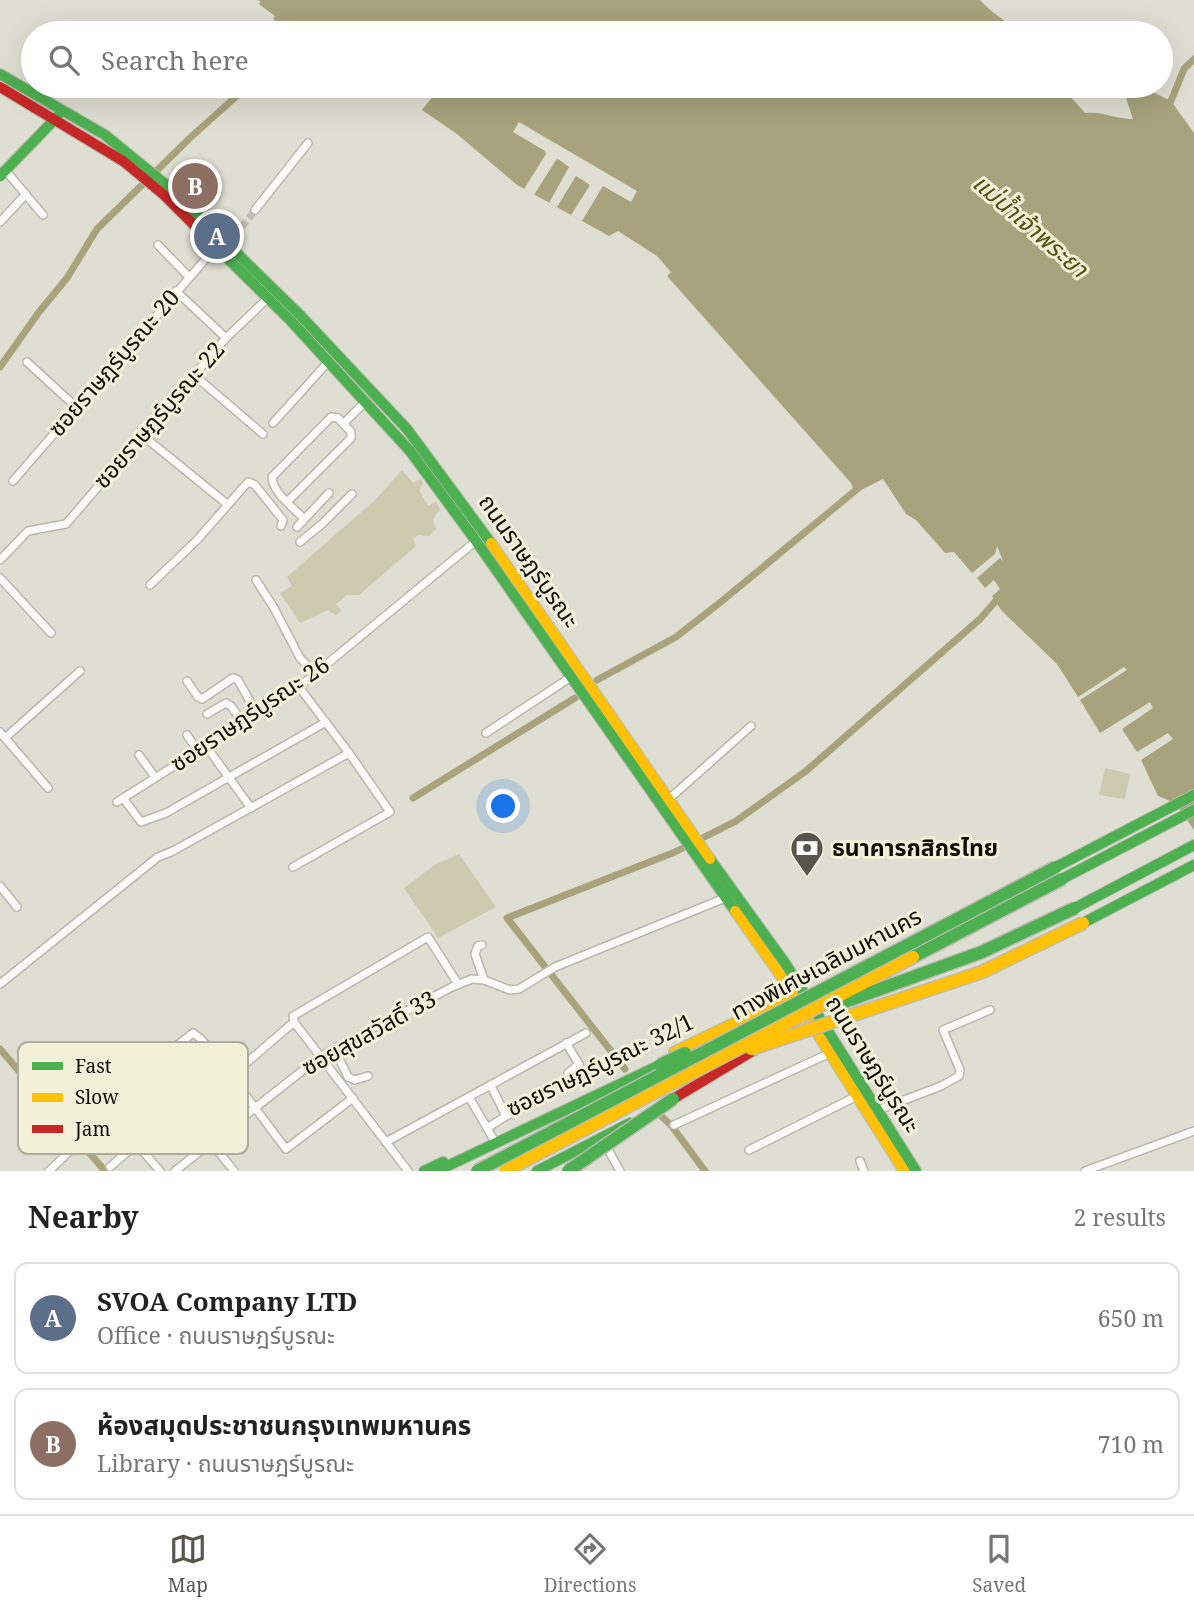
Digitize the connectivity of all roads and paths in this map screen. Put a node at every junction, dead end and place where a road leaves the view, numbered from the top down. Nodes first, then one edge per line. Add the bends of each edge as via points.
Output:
1 (0, 74) edge
2 (0, 87) edge
3 (21, 89) edge
4 (21, 97) edge
5 (23, 98) edge
6 (35, 98) edge
7 (59, 115) junction
8 (308, 143) dead end
9 (3, 174) edge
10 (26, 194) junction
11 (255, 210) tunnel mouth
12 (43, 215) dead end
13 (0, 222) edge
14 (227, 242) junction
15 (158, 245) dead end
16 (189, 277) junction
17 (176, 291) junction
18 (268, 298) junction
19 (226, 338) junction
20 (329, 361) junction
21 (27, 362) dead end
22 (194, 375) junction
23 (366, 401) junction
24 (75, 406) junction
25 (273, 423) dead end
26 (344, 423) junction
27 (263, 434) dead end
28 (142, 435) junction
29 (13, 481) dead end
30 (329, 493) dead end
31 (352, 494) dead end
32 (287, 502) junction
33 (227, 504) junction
34 (304, 519) junction
35 (281, 526) dead end
36 (297, 527) dead end
37 (476, 541) junction
38 (300, 542) dead end
39 (0, 560) edge
40 (0, 578) edge
41 (256, 580) dead end
42 (150, 585) dead end
43 (51, 633) dead end
44 (80, 671) dead end
45 (316, 674) junction
46 (571, 677) junction
47 (187, 681) dead end
48 (299, 687) junction
49 (207, 714) dead end
50 (257, 714) junction
51 (242, 722) junction
52 (326, 722) junction
53 (751, 726) dead end
54 (486, 733) dead end
55 (187, 734) dead end
56 (3, 735) edge
57 (206, 746) junction
58 (197, 750) junction
59 (349, 753) junction
60 (139, 755) dead end
61 (155, 777) junction
62 (228, 778) junction
63 (48, 788) dead end
64 (1194, 795) edge
65 (669, 799) junction
66 (251, 808) junction
67 (1194, 810) edge
68 (694, 844) junction
69 (1194, 845) edge
70 (1194, 865) edge
71 (293, 867) dead end
72 (0, 886) edge
73 (725, 898) junction
74 (17, 907) dead end
75 (482, 945) dead end
76 (484, 980) junction
77 (0, 984) edge
78 (458, 984) junction
79 (792, 995) junction
80 (990, 1010) dead end
81 (294, 1022) junction
82 (779, 1025) junction
83 (812, 1026) junction
84 (586, 1032) dead end
85 (179, 1042) edge
86 (203, 1042) edge
87 (566, 1043) junction
88 (761, 1046) junction
89 (335, 1050) junction
90 (830, 1053) junction
91 (321, 1056) junction
92 (248, 1061) edge
93 (568, 1073) dead end
94 (368, 1076) dead end
95 (491, 1086) junction
96 (547, 1095) dead end
97 (857, 1096) junction
98 (353, 1098) junction
99 (467, 1098) junction
100 (248, 1099) edge
101 (254, 1107) junction
102 (878, 1110) junction
103 (248, 1112) edge
104 (506, 1116) junction
105 (674, 1125) dead end
106 (487, 1128) junction
107 (1194, 1131) edge
108 (601, 1138) junction
109 (492, 1141) junction
110 (386, 1142) junction
111 (749, 1150) dead end
112 (67, 1154) edge
113 (125, 1154) edge
114 (145, 1154) edge
115 (196, 1154) edge
116 (221, 1154) edge
117 (561, 1159) junction
118 (860, 1161) dead end
119 (184, 1164) junction
120 (110, 1167) dead end
121 (900, 1170) edge
122 (49, 1171) edge
123 (160, 1171) edge
124 (175, 1171) edge
125 (190, 1171) edge
126 (234, 1171) edge
127 (408, 1171) edge
128 (425, 1171) edge
129 (437, 1171) edge
130 (477, 1171) edge
131 (505, 1171) edge
132 (537, 1171) edge
133 (567, 1171) edge
134 (620, 1171) edge
135 (864, 1171) edge
136 (916, 1171) edge
137 (1085, 1171) edge

1 - 3 main road, ถนนราษฎร์บูรณะ
2 - 4 main road, ถนนราษฎร์บูรณะ
5 - 7 main road, ถนนราษฎร์บูรณะ
6 - 7 main road, ถนนราษฎร์บูรณะ
7 - 9 main road
7 - 14 main road, ถนนราษฎร์บูรณะ via 126,157
8 - 11 street
9 - 10 street
10 - 12 street
10 - 13 street
14 - 16 street, ซอยราษฎร์บูรณะ 20
14 - 18 main road, ถนนราษฎร์บูรณะ
14 - 65 main road, ถนนราษฎร์บูรณะ via 424,450
15 - 16 street
16 - 17 street, ซอยราษฎร์บูรณะ 20
17 - 19 street
17 - 24 street, ซอยราษฎร์บูรณะ 20
18 - 19 street, ซอยราษฎร์บูรณะ 22
18 - 20 main road, ถนนราษฎร์บูรณะ
19 - 22 street, ซอยราษฎร์บูรณะ 22
20 - 23 main road, ถนนราษฎร์บูรณะ
20 - 25 street
21 - 24 street
22 - 27 street
22 - 28 street, ซอยราษฎร์บูรณะ 22
23 - 26 street
23 - 37 main road, ถนนราษฎร์บูรณะ via 418,461
24 - 29 street, ซอยราษฎร์บูรณะ 20
26 - 32 street via 351,438
26 - 32 street via 331,417 272,477
28 - 33 street
28 - 39 street, ซอยราษฎร์บูรณะ 22 via 66,524 27,531
30 - 34 street
31 - 38 street
32 - 34 street
33 - 35 street via 251,482 283,520
33 - 42 street
34 - 36 street
37 - 45 street, ซอยราษฎร์บูรณะ 26
37 - 46 main road, ถนนราษฎร์บูรณะ
40 - 43 street
41 - 45 street via 300,658
44 - 56 street
45 - 48 street, ซอยราษฎร์บูรณะ 26
46 - 54 street
46 - 68 main road, ถนนราษฎร์บูรณะ
47 - 50 street via 202,699 233,678 238,680
48 - 50 street, ซอยราษฎร์บูรณะ 26
48 - 52 street
49 - 51 street via 226,704
50 - 51 street, ซอยราษฎร์บูรณะ 26
51 - 57 street, ซอยราษฎร์บูรณะ 26
52 - 59 street
52 - 62 street
53 - 65 street
55 - 58 street
56 - 63 street
57 - 58 street, ซอยราษฎร์บูรณะ 26
57 - 62 street
58 - 61 street, ซอยราษฎร์บูรณะ 26
59 - 66 street
59 - 71 street via 390,812
60 - 61 street
61 - 62 street, ซอยราษฎร์บูรณะ 26 via 120,800 138,820 166,813
62 - 66 street
64 - 130 main road, ทางพิเศษเฉลิมมหานคร, bridge
65 - 68 main road, ถนนราษฎร์บูรณะ
66 - 77 street via 158,857
67 - 131 main road, ทางพิเศษเฉลิมมหานคร, bridge
68 - 73 main road, ถนนราษฎร์บูรณะ
68 - 102 main road, ถนนราษฎร์บูรณะ via 785,963
69 - 82 main road, bridge via 999,945
70 - 88 main road, bridge via 982,972
72 - 74 street
73 - 76 street, ซอยสุขสวัสดิ์ 33 via 555,967 514,990
73 - 79 main road, ถนนราษฎร์บูรณะ
75 - 76 street via 475,954
76 - 78 street, ซอยสุขสวัสดิ์ 33
78 - 81 street via 428,937 295,1014
78 - 89 street, ซอยสุขสวัสดิ์ 33
79 - 83 main road, ถนนราษฎร์บูรณะ
79 - 109 main road, ซอยราษฎร์บูรณะ 32/1
80 - 102 street via 943,1030 960,1070 957,1078
81 - 91 street
81 - 92 street
82 - 88 main road, bridge via 691,1066
82 - 129 main road, bridge via 696,1049
83 - 90 main road, ถนนราษฎร์บูรณะ
83 - 108 main road
84 - 87 street
85 - 86 street via 197,1034
87 - 93 street via 579,1064
87 - 95 street
88 - 133 main road, bridge via 686,1090
89 - 91 street, ซอยสุขสวัสดิ์ 33
89 - 94 street via 348,1077
90 - 97 main road, ถนนราษฎร์บูรณะ
90 - 105 street
91 - 98 street
91 - 101 street, ซอยสุขสวัสดิ์ 33
95 - 99 street
95 - 104 street
96 - 104 street
97 - 111 street
97 - 121 main road, ถนนราษฎร์บูรณะ
98 - 101 street via 286,1149
98 - 110 street
99 - 106 street
99 - 109 street
99 - 110 street
100 - 101 street
101 - 103 street, ซอยสุขสวัสดิ์ 33
102 - 136 main road, ถนนราษฎร์บูรณะ
104 - 106 street
106 - 109 street
107 - 137 street
108 - 117 main road
108 - 134 street
109 - 128 main road, ซอยราษฎร์บูรณะ 32/1
110 - 127 street
112 - 122 street
113 - 120 street
114 - 123 street
115 - 119 street, ซอยสุขสวัสดิ์ 33
116 - 126 street
117 - 132 main road
117 - 133 street
118 - 135 street
119 - 124 street, ซอยสุขสวัสดิ์ 33
119 - 125 street

